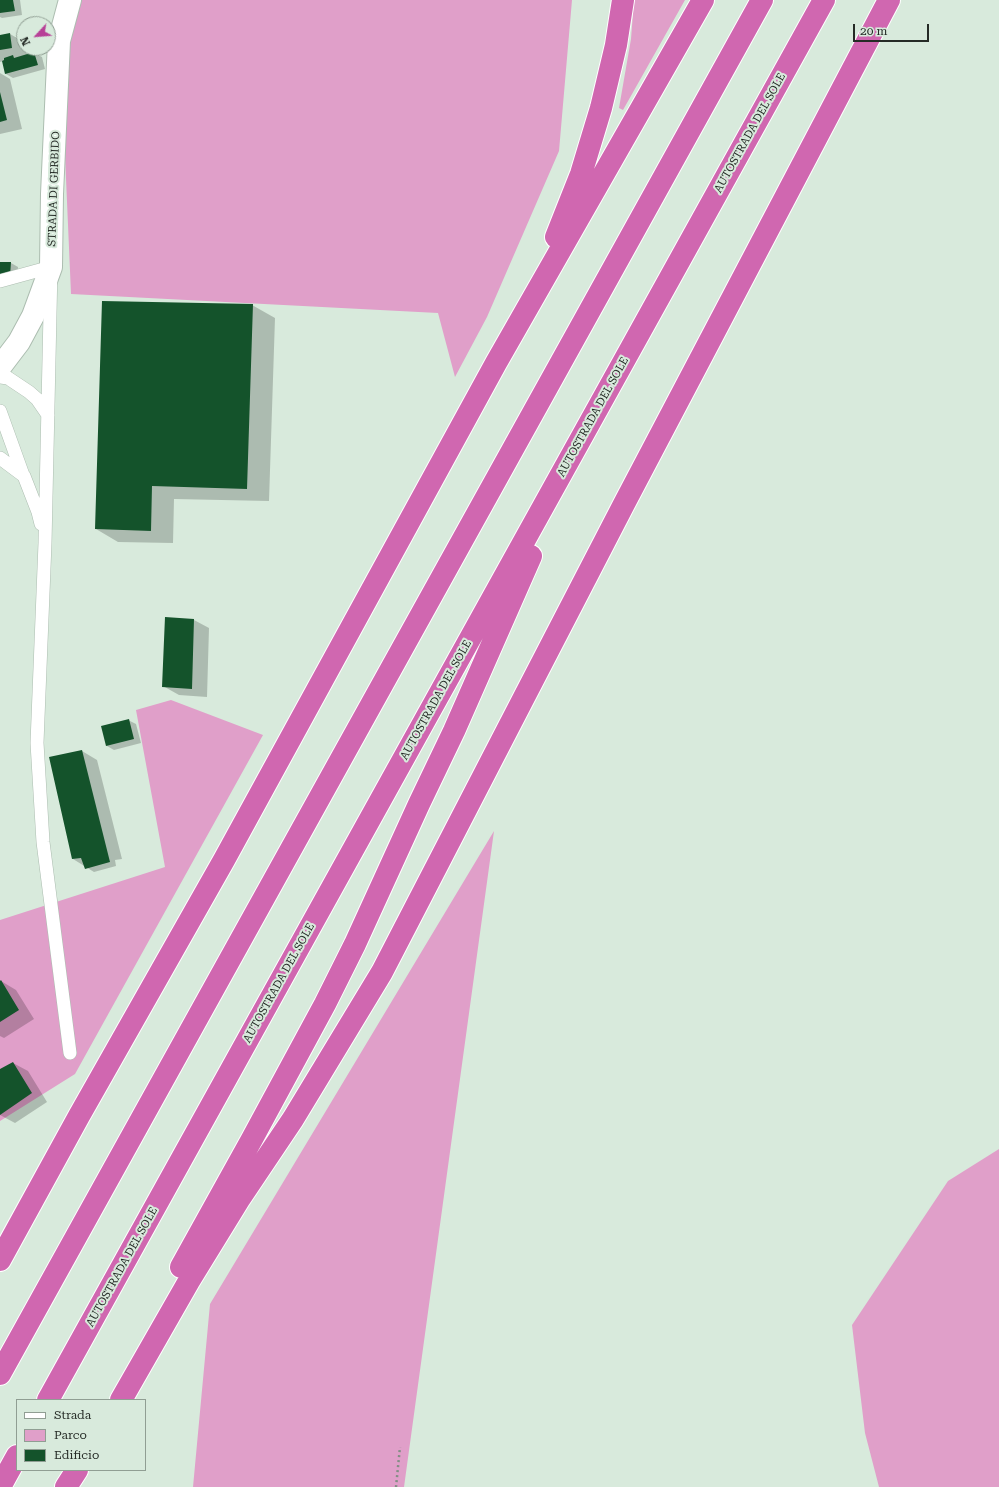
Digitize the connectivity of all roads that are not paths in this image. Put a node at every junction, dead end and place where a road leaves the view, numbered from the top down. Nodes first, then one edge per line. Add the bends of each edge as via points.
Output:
1 (70, 0) edge
2 (623, 0) edge
3 (703, 0) edge
4 (762, 0) edge
5 (824, 0) edge
6 (889, 0) edge
7 (51, 267) junction
8 (0, 281) edge
9 (496, 363) junction
10 (0, 367) edge
11 (0, 377) edge
12 (0, 411) edge
13 (48, 414) junction
14 (585, 432) junction
15 (0, 458) edge
16 (24, 476) junction
17 (45, 543) junction
18 (70, 1053) dead end
19 (79, 1116) junction
20 (0, 1240) edge
21 (0, 1260) edge
22 (0, 1374) edge
23 (49, 1399) edge
24 (109, 1399) edge
25 (121, 1399) edge
26 (16, 1458) edge
27 (72, 1471) edge
28 (76, 1471) edge
29 (0, 1487) edge
30 (65, 1487) edge

1 - 7 street, STRADA DI GERBIDO via 59,41
2 - 9 highway via 616,45 601,108 581,174 557,233 525,294
3 - 9 highway
4 - 22 highway
5 - 14 highway, AUTOSTRADA DEL SOLE
6 - 25 highway via 382,972 293,1119 193,1274
7 - 8 lane
7 - 10 street, STRADA DI GERBIDO via 33,316 19,342
7 - 13 lane
9 - 19 highway via 224,860
11 - 13 lane via 8,378 29,392
12 - 16 lane
13 - 17 lane
14 - 23 highway, AUTOSTRADA DEL SOLE
14 - 24 highway via 454,731 355,944 252,1139
15 - 16 lane
16 - 17 lane via 38,512
17 - 18 lane via 37,743 43,842
19 - 20 highway
19 - 21 highway
26 - 29 highway
27 - 30 highway
28 - 30 highway

